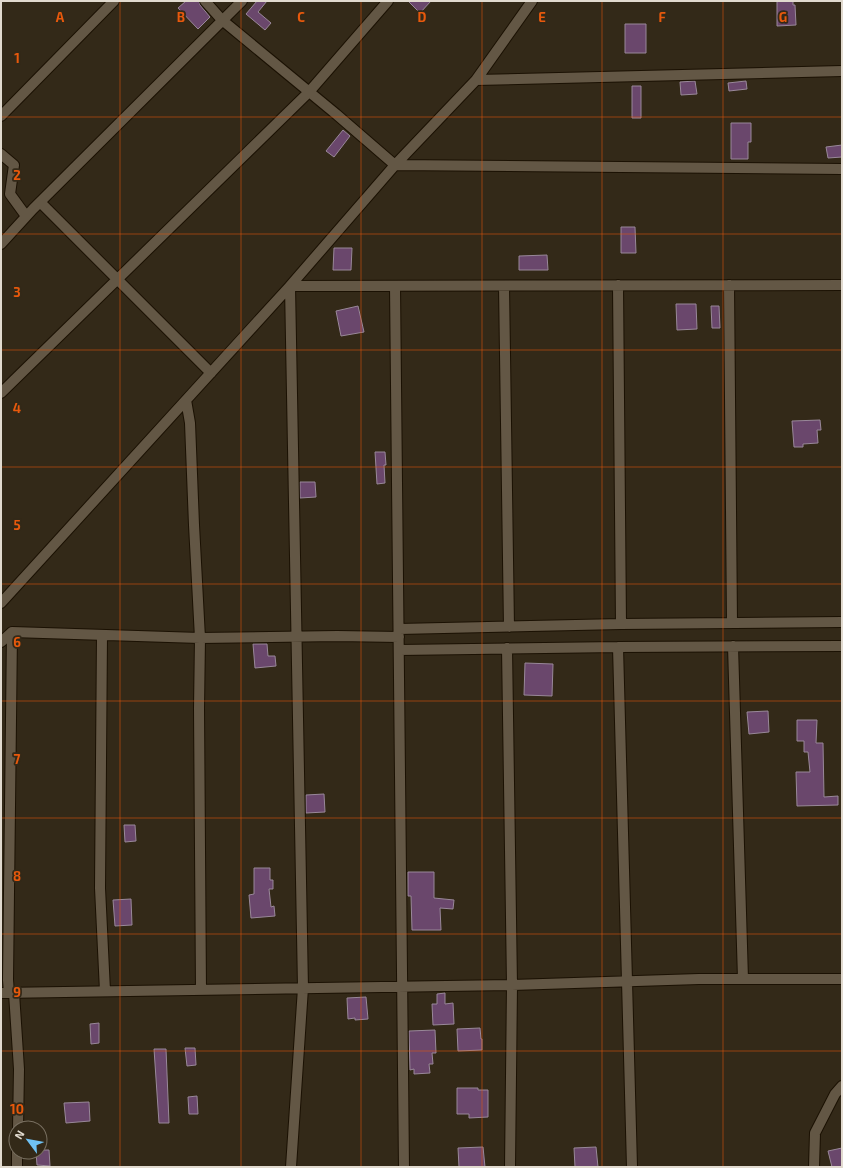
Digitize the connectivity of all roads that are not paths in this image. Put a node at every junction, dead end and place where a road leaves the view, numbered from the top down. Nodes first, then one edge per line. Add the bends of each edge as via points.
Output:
1 (114, 1) edge
2 (205, 1) edge
3 (242, 1) edge
4 (388, 1) edge
5 (532, 1) edge
6 (222, 20) junction
7 (842, 71) edge
8 (476, 80) junction
9 (309, 92) junction
10 (1, 116) edge
11 (1, 154) edge
12 (395, 164) junction
13 (842, 169) edge
14 (40, 202) junction
15 (26, 216) junction
16 (1, 244) edge
17 (117, 280) junction
18 (618, 285) junction
19 (729, 285) junction
20 (842, 285) edge
21 (290, 286) junction
22 (395, 286) junction
23 (504, 286) junction
24 (211, 373) junction
25 (1, 393) edge
26 (186, 400) junction
27 (1, 603) edge
28 (842, 622) edge
29 (732, 623) junction
30 (621, 624) junction
31 (509, 627) junction
32 (12, 632) junction
33 (399, 633) junction
34 (102, 635) junction
35 (296, 636) junction
36 (200, 638) junction
37 (1, 642) edge
38 (733, 646) junction
39 (842, 646) edge
40 (618, 647) junction
41 (507, 648) junction
42 (399, 650) junction
43 (743, 979) junction
44 (842, 979) edge
45 (628, 981) junction
46 (512, 985) junction
47 (401, 986) junction
48 (303, 988) junction
49 (201, 990) junction
50 (105, 991) junction
51 (8, 993) edge
52 (842, 1086) edge
53 (18, 1120) edge
54 (291, 1167) edge
55 (404, 1167) edge
56 (510, 1167) edge
57 (632, 1167) edge
58 (814, 1167) edge

1 - 10 street
2 - 6 street
3 - 6 street
4 - 9 street
5 - 8 street
6 - 9 street
6 - 14 street
7 - 8 street
8 - 12 street
9 - 12 street
9 - 17 street
11 - 15 street via 14,165 10,194
12 - 13 street
12 - 21 street
14 - 15 street
14 - 17 street
15 - 16 street
17 - 24 street
17 - 25 street
18 - 19 street
18 - 23 street
18 - 30 street
19 - 20 street
19 - 29 street
21 - 22 street
21 - 24 street
21 - 35 street
22 - 23 street
22 - 33 street
23 - 31 street
24 - 26 street
26 - 27 street
26 - 36 street via 190,423
28 - 29 street
29 - 30 street
30 - 31 street
31 - 33 street
32 - 34 street
32 - 37 street
32 - 51 street
33 - 35 street
33 - 42 street
34 - 36 street
34 - 50 street via 100,888
35 - 36 street
35 - 48 street
36 - 49 street
38 - 39 street
38 - 40 street
38 - 43 street
40 - 41 street
40 - 45 street
41 - 42 street
41 - 46 street
42 - 47 street
43 - 44 street
43 - 45 street
45 - 46 street
45 - 57 street
46 - 47 street
46 - 56 street
47 - 48 street
47 - 55 street
48 - 49 street
48 - 54 street
49 - 50 street
50 - 51 street
51 - 53 street via 19,1069
52 - 58 street via 835,1094 815,1133

